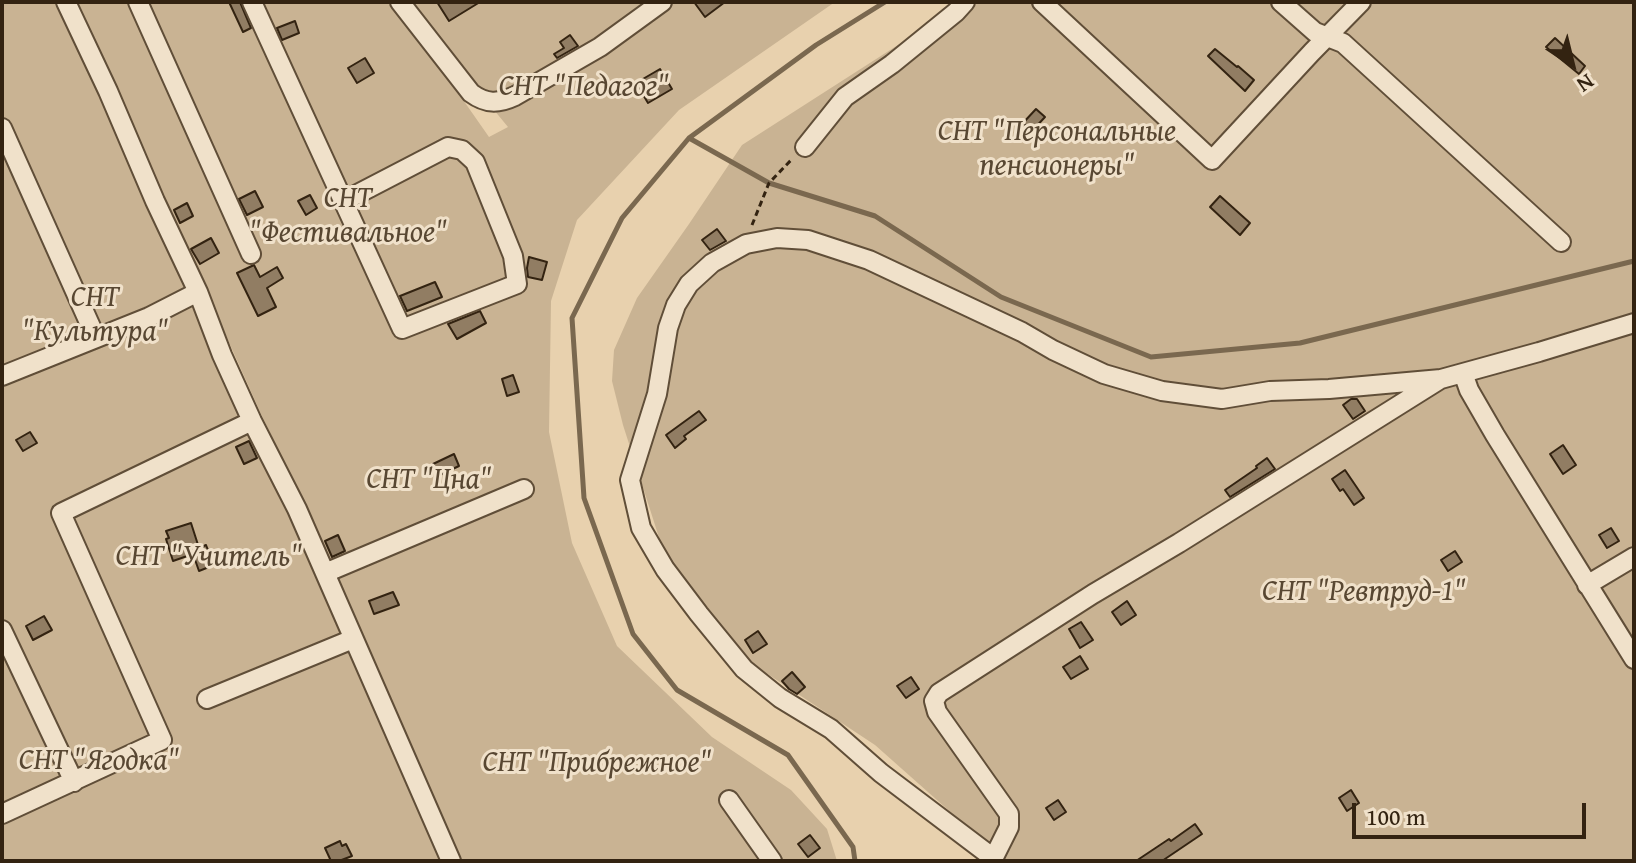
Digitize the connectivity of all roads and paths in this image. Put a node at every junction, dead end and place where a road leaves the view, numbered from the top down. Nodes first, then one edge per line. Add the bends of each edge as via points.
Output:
1 (66, 2) edge
2 (138, 2) edge
3 (252, 2) edge
4 (400, 2) edge
5 (662, 2) edge
6 (965, 2) edge
7 (1042, 2) edge
8 (1281, 2) edge
9 (1361, 2) edge
10 (1328, 36) junction
11 (2, 128) edge
12 (805, 147) joint
13 (344, 201) junction
14 (1561, 242) dead end
15 (746, 244) junction
16 (251, 254) dead end
17 (198, 292) junction
18 (1634, 323) edge
19 (96, 338) junction
20 (1463, 373) junction
21 (2, 376) edge
22 (1441, 379) junction
23 (252, 421) junction
24 (524, 489) dead end
25 (1634, 557) edge
26 (325, 573) junction
27 (1587, 585) junction
28 (2, 630) edge
29 (353, 639) junction
30 (1634, 659) edge
31 (207, 699) dead end
32 (74, 782) junction
33 (729, 800) dead end
34 (2, 814) edge
35 (992, 859) edge
36 (451, 861) edge
37 (772, 861) edge

1 - 17 street
2 - 16 street
3 - 13 street
4 - 5 street via 471,93 493,103 600,47
6 - 12 street via 845,97
7 - 10 street via 1212,160
8 - 10 street via 1315,32
9 - 10 street
10 - 14 street via 1343,43
11 - 19 street
12 - 15 path via 769,183
13 - 13 street via 448,147 462,150 475,162 513,256 517,284 402,329
15 - 22 street via 808,240 869,260 1104,374 1162,391 1222,399
15 - 35 street via 712,263 676,305 657,394 630,480 641,528 665,569 744,669 831,729
17 - 19 street
17 - 23 street
18 - 20 street
19 - 21 street
20 - 22 street
20 - 27 street
22 - 35 street via 939,693 934,701 937,712 1009,814 1009,827
23 - 26 street
23 - 32 street via 61,513 162,740
24 - 26 street
25 - 27 street
26 - 29 street
27 - 30 street
28 - 32 street
29 - 31 street
29 - 36 street
32 - 34 street
33 - 37 street

